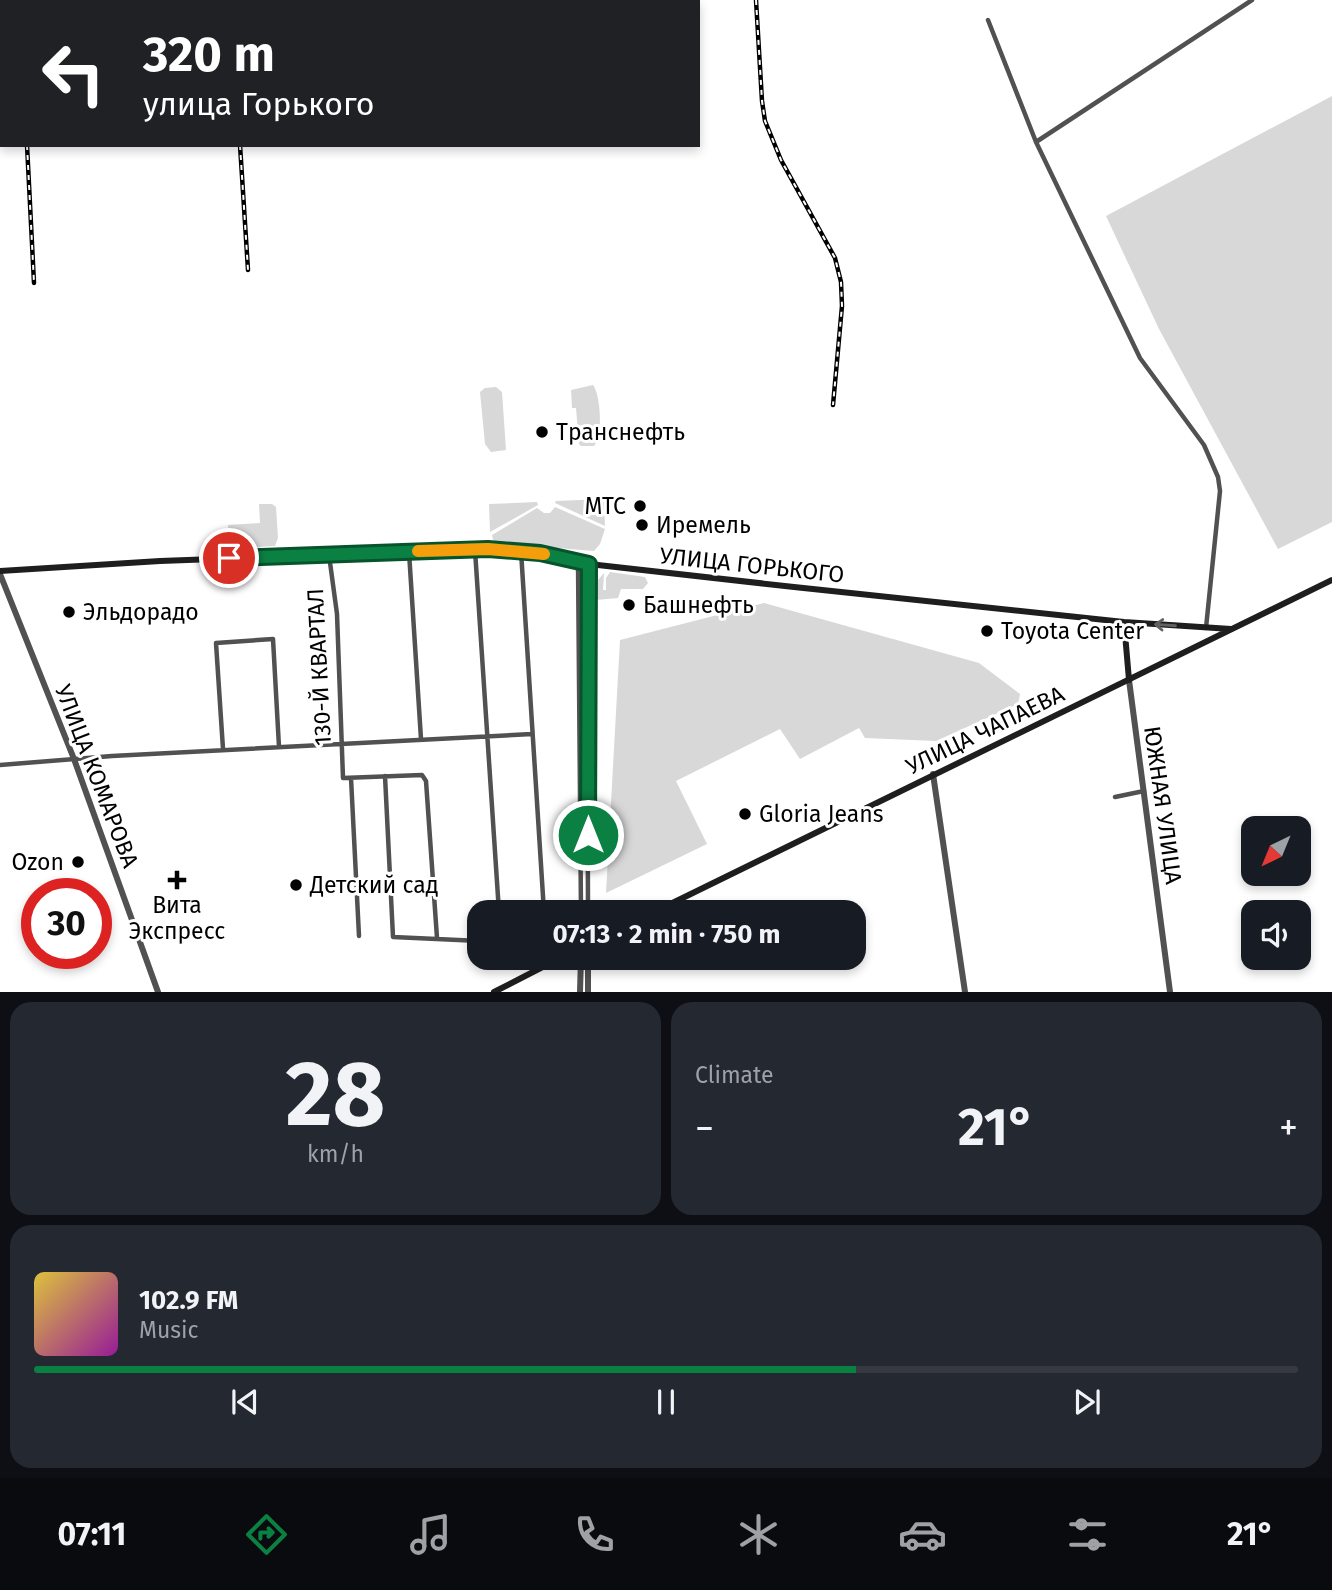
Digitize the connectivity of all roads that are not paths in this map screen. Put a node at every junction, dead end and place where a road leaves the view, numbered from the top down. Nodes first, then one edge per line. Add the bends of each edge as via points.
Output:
1 (1252, 0) edge
2 (988, 20) dead end
3 (1036, 142) junction
4 (475, 549) junction
5 (410, 551) junction
6 (521, 551) junction
7 (329, 554) junction
8 (578, 561) junction
9 (589, 564) junction
10 (0, 573) edge
11 (1332, 580) edge
12 (1124, 622) junction
13 (1206, 628) junction
14 (1231, 629) junction
15 (1129, 680) junction
16 (532, 734) junction
17 (487, 736) junction
18 (421, 739) junction
19 (342, 745) junction
20 (279, 747) junction
21 (223, 750) junction
22 (74, 759) junction
23 (0, 765) edge
24 (933, 775) junction
25 (385, 776) junction
26 (351, 778) junction
27 (1144, 792) junction
28 (1115, 797) dead end
29 (498, 900) edge
30 (543, 900) edge
31 (581, 900) edge
32 (589, 900) edge
33 (678, 900) edge
34 (359, 936) dead end
35 (437, 938) junction
36 (467, 939) edge
37 (533, 970) edge
38 (581, 970) edge
39 (588, 970) edge
40 (158, 992) edge
41 (494, 992) edge
42 (580, 992) edge
43 (588, 992) edge
44 (965, 992) edge
45 (1170, 992) edge

1 - 3 street
2 - 3 street
3 - 13 street via 1140,358 1192,426 1216,470 1220,491
4 - 5 main road, УЛИЦА ГОРЬКОГО
4 - 6 main road, УЛИЦА ГОРЬКОГО
4 - 17 street
5 - 7 main road, УЛИЦА ГОРЬКОГО
5 - 18 street
6 - 8 main road, УЛИЦА ГОРЬКОГО
6 - 16 street
7 - 10 main road, УЛИЦА ГОРЬКОГО
7 - 19 street, 130-Й КВАРТАЛ via 337,614
8 - 9 main road, УЛИЦА ГОРЬКОГО
8 - 31 street
9 - 12 main road, УЛИЦА ГОРЬКОГО
9 - 32 street
10 - 22 street, УЛИЦА КОМАРОВА
11 - 14 main road, УЛИЦА ЧАПАЕВА
13 -> 12 main road, УЛИЦА ГОРЬКОГО
12 - 15 main road, ЮЖНАЯ УЛИЦА
13 - 14 main road, УЛИЦА ГОРЬКОГО
14 - 15 main road, УЛИЦА ЧАПАЕВА
15 - 24 main road, УЛИЦА ЧАПАЕВА
15 - 27 street, ЮЖНАЯ УЛИЦА
16 - 17 street
16 - 30 street
17 - 18 street
17 - 29 street
18 - 19 street
19 - 20 street
19 - 26 street, 130-Й КВАРТАЛ via 344,778
20 - 21 street
20 - 21 street via 273,639 216,643
21 - 22 street
22 - 23 street
22 - 40 street, УЛИЦА КОМАРОВА
24 - 33 main road, УЛИЦА ЧАПАЕВА
24 - 44 street
25 - 26 street
25 - 35 street via 422,775 426,780
25 - 35 street via 393,937
26 - 34 street
27 - 28 street
27 - 45 street, ЮЖНАЯ УЛИЦА
35 - 36 street
37 - 41 main road
38 - 42 street
39 - 43 street

